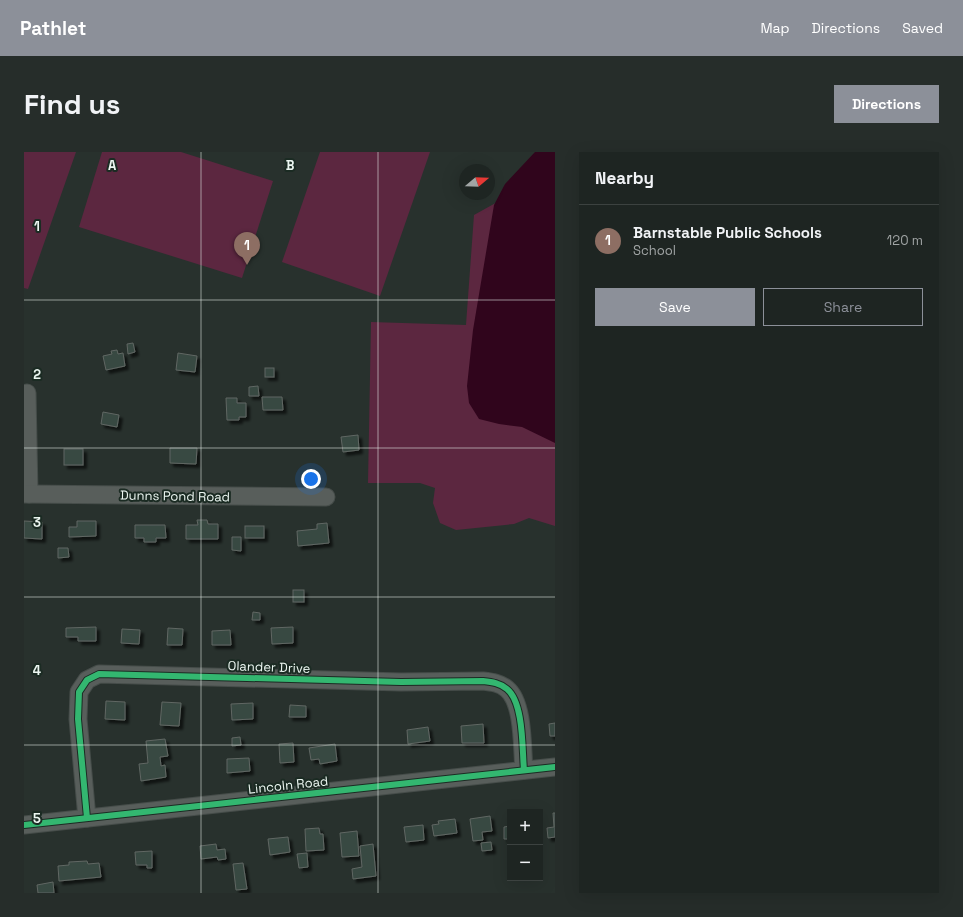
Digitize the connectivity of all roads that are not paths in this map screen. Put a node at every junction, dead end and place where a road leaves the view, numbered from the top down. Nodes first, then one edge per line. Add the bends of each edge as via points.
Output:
1 (27, 393) dead end
2 (26, 494) edge
3 (326, 497) dead end
4 (555, 767) edge
5 (524, 770) junction
6 (87, 818) junction
7 (24, 825) edge

1 - 2 street
2 - 3 street, Dunns Pond Road
4 - 5 street, Lincoln Road
5 - 6 street, Lincoln Road
5 - 6 street, Olander Drive via 516,701 506,688 496,683 99,674 87,680 78,692
6 - 7 street, Lincoln Road

